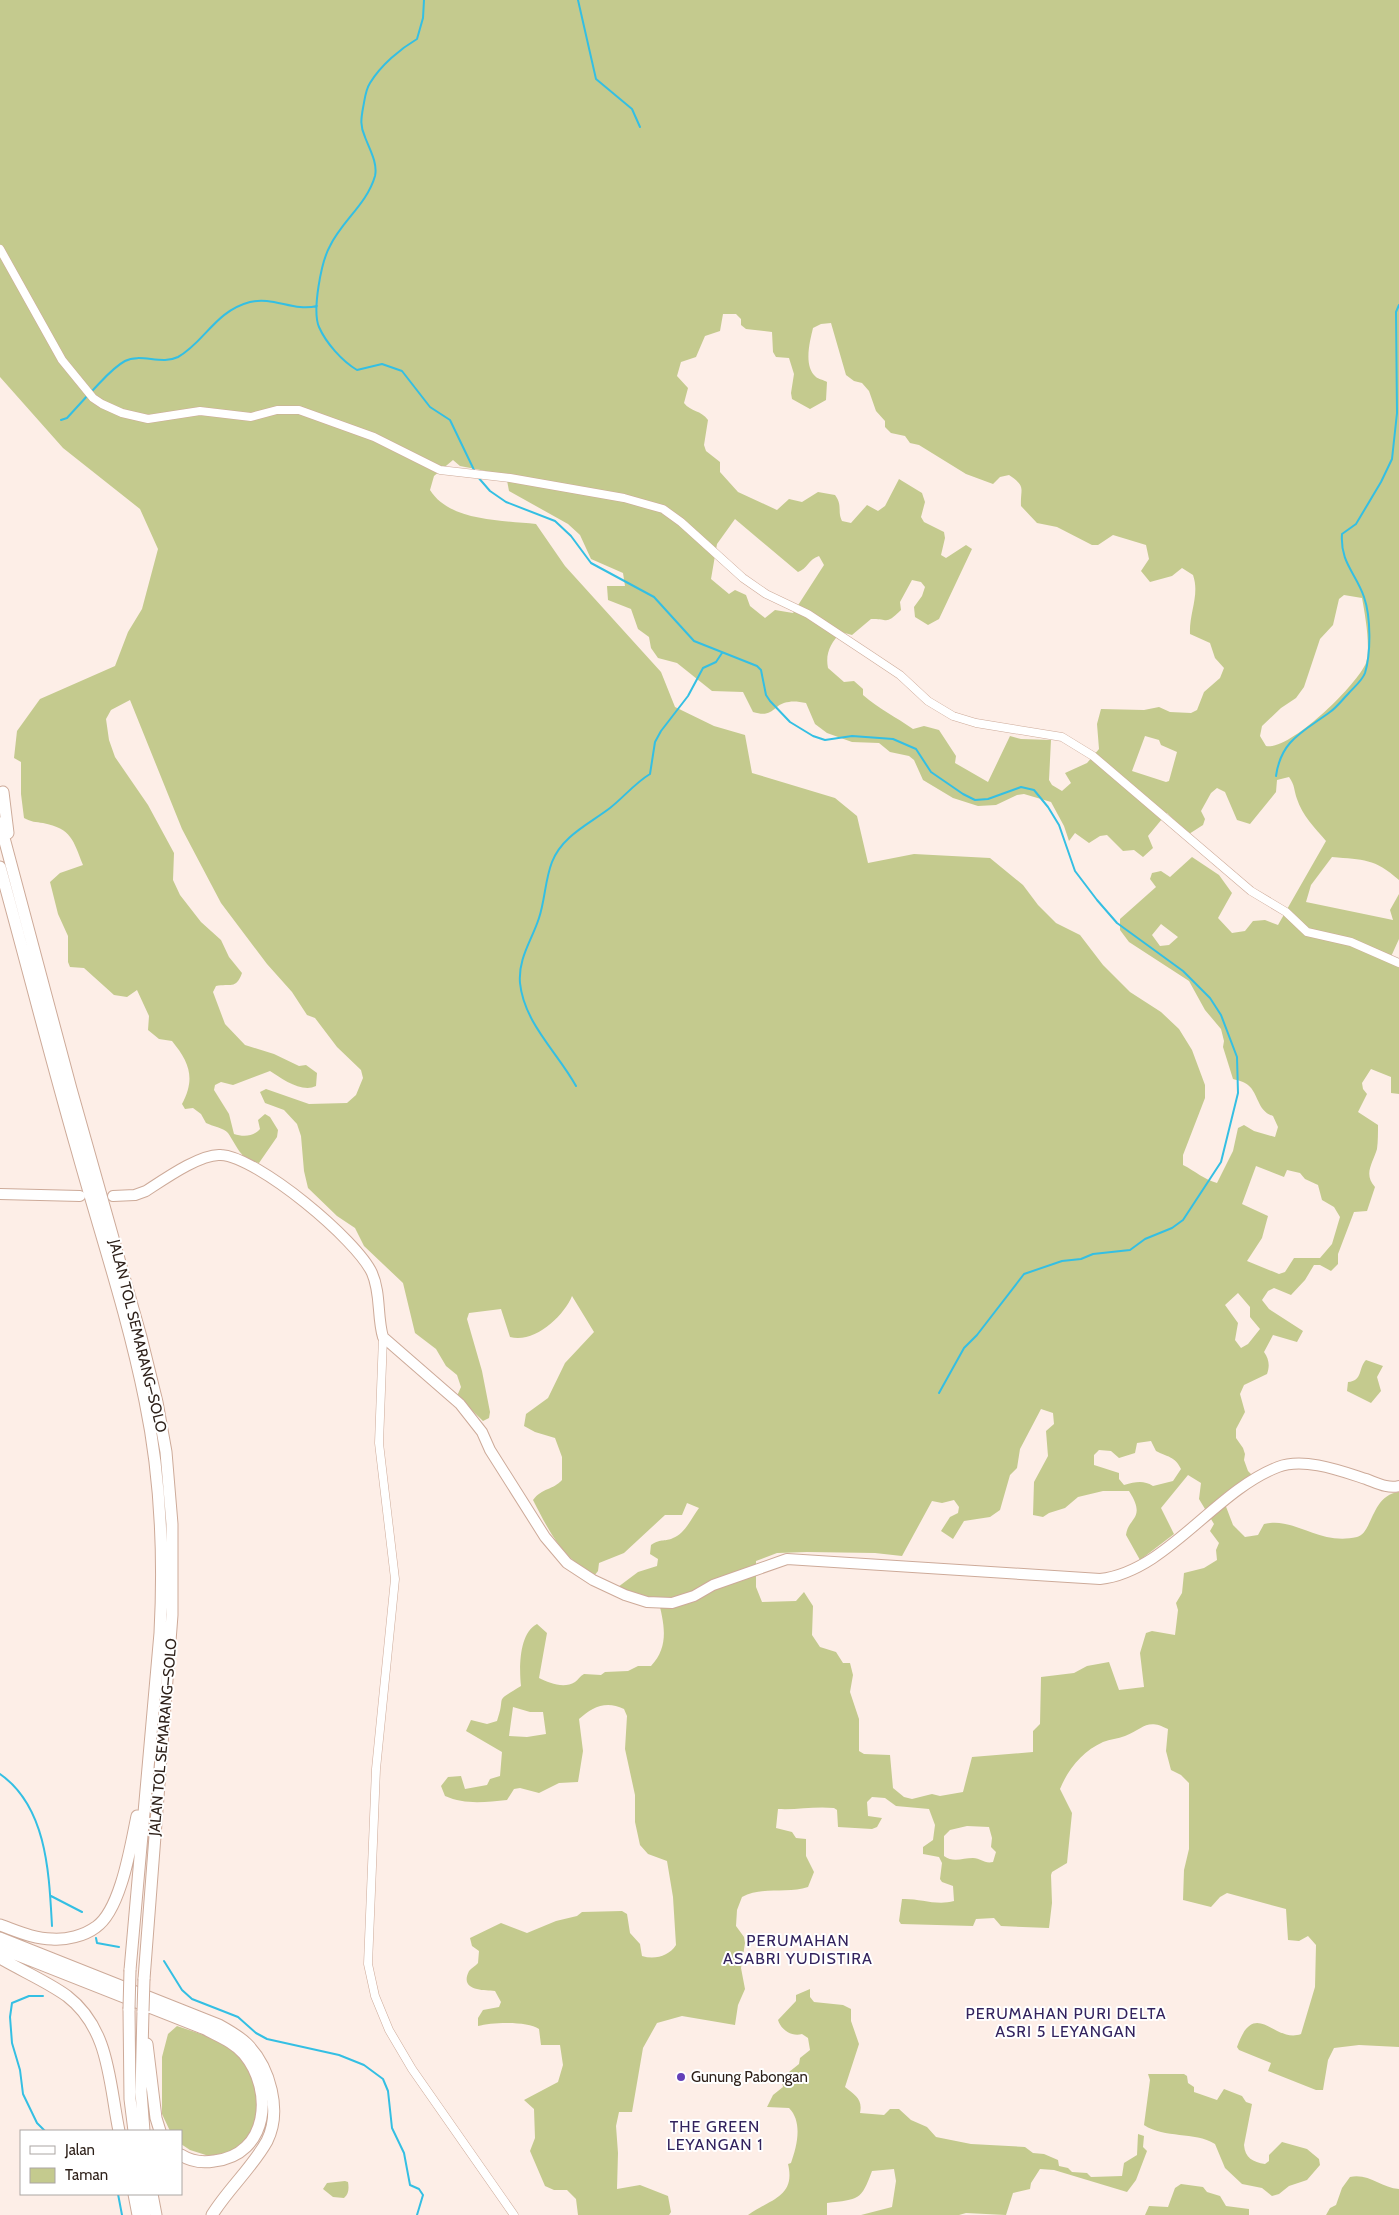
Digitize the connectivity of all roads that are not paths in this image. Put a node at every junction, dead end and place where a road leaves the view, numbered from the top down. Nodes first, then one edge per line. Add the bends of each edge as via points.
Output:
1 (0, 249) edge
2 (3, 792) dead end
3 (0, 823) edge
4 (12, 866) junction
5 (0, 867) edge
6 (11, 934) dead end
7 (24, 956) junction
8 (1399, 963) edge
9 (0, 1194) edge
10 (80, 1196) dead end
11 (113, 1196) dead end
12 (382, 1337) junction
13 (393, 1349) junction
14 (382, 1351) junction
15 (1399, 1486) edge
16 (150, 1744) junction
17 (0, 1925) edge
18 (0, 1938) edge
19 (0, 1948) edge
20 (0, 1958) edge
21 (143, 2012) junction
22 (120, 2130) edge
23 (134, 2130) edge
24 (144, 2130) edge
25 (160, 2130) edge
26 (182, 2155) edge
27 (134, 2195) edge
28 (142, 2195) edge
29 (152, 2195) edge
30 (138, 2215) edge
31 (146, 2215) edge
32 (156, 2215) edge
33 (212, 2215) edge
34 (514, 2215) edge

1 - 8 street via 72,374 93,398 122,413 158,419 200,411 251,417 277,410 299,410 374,437 406,451 429,466 452,473 491,476 624,498 663,509 743,578 854,644 900,675 934,705 953,716 976,723 1062,737 1094,756 1251,891 1286,912 1307,932 1351,942
2 - 4 highway
3 - 4 highway, JALAN TOL SEMARANG–SOLO
4 - 21 highway, JALAN TOL SEMARANG–SOLO, bridge via 141,1336 166,1452 172,1524 172,1615
5 - 7 highway, JALAN TOL SEMARANG–SOLO
6 - 7 highway
7 - 16 highway, JALAN TOL SEMARANG–SOLO via 131,1343 154,1452 161,1521 162,1584
9 - 10 main road
11 - 12 main road via 146,1191 214,1155 241,1162 279,1182 354,1246 372,1274
12 - 13 main road
12 - 14 street
13 - 14 main road
13 - 15 main road via 460,1404 482,1432 545,1537 567,1563 593,1580 647,1602 672,1603 787,1559 1112,1578 1134,1570 1154,1557 1240,1488 1289,1463 1335,1470 1386,1486
14 - 34 street via 379,1443 395,1579 376,1769 368,1964 375,1996 389,2030 412,2069
16 - 17 highway via 129,1855 119,1891 104,1918 96,1927 72,1938 38,1938
16 - 23 highway, JALAN TOL SEMARANG–SOLO, bridge via 130,1970 130,2099
18 - 33 highway via 219,2025 247,2044 258,2057 267,2074 274,2113 268,2139
19 - 26 highway via 205,2029 243,2053 260,2082 264,2098 260,2124 253,2139 236,2156 222,2160 203,2162
20 - 22 highway via 67,1996 84,2013 103,2046
21 - 24 highway, JALAN TOL SEMARANG–SOLO via 141,2092
21 - 25 highway
27 - 30 highway
28 - 31 highway
29 - 32 highway

